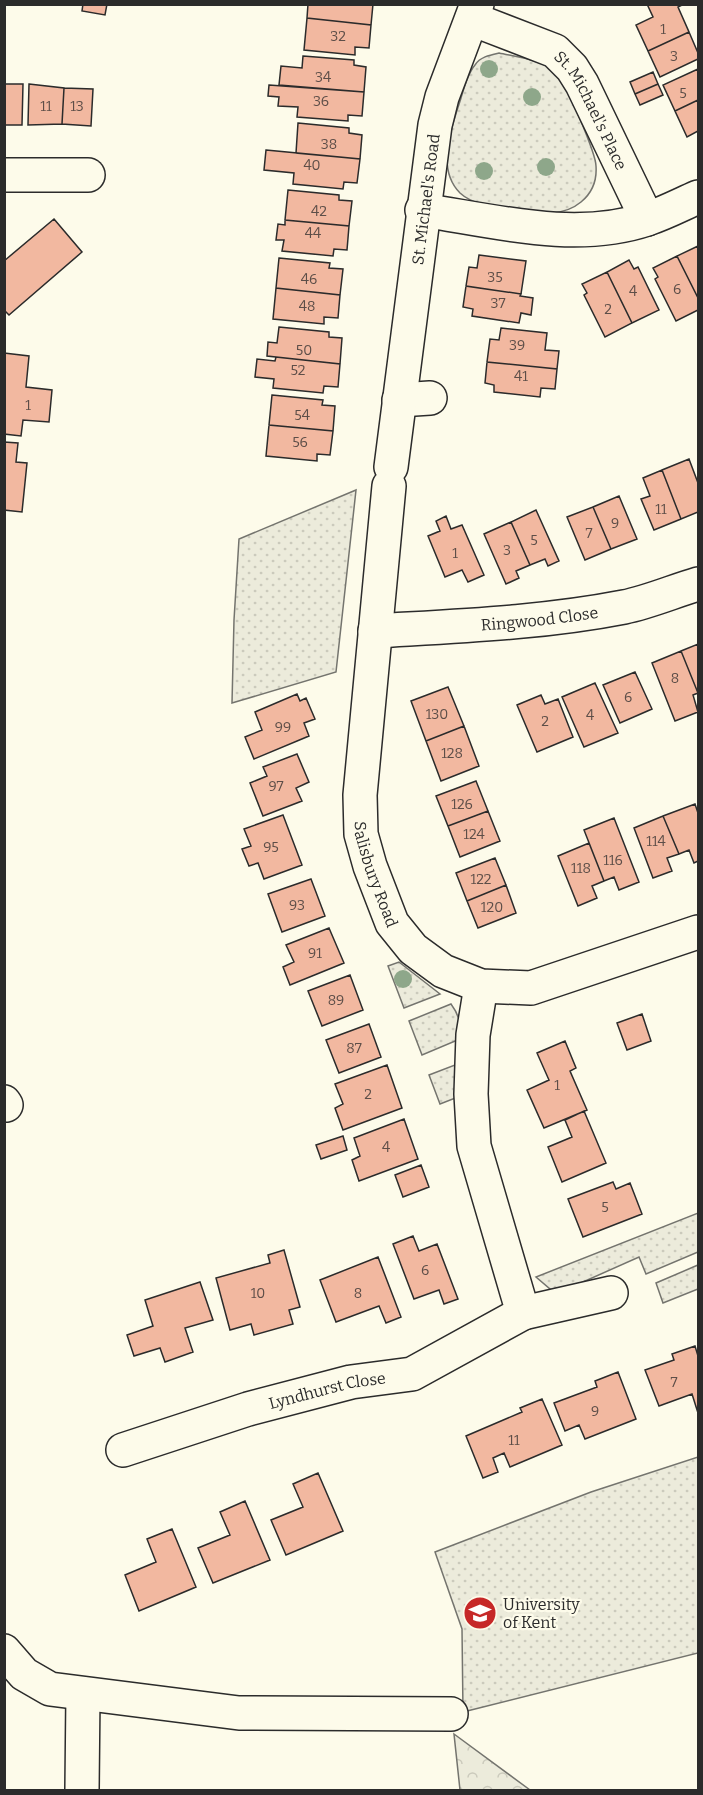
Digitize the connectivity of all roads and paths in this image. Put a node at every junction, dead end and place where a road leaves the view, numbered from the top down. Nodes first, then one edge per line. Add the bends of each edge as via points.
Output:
1 (474, 11) edge
2 (4, 175) edge
3 (88, 175) dead end
4 (699, 197) edge
5 (423, 210) junction
6 (647, 219) junction
7 (390, 476) joint
8 (699, 584) edge
9 (375, 631) junction
10 (699, 932) edge
11 (481, 986) junction
12 (611, 1293) dead end
13 (523, 1313) junction
14 (123, 1450) dead end
15 (4, 1651) edge
16 (83, 1694) junction
17 (451, 1713) dead end
18 (82, 1791) edge

1 - 5 street, St. Michael's Road via 442,97
1 - 6 street, St. Michael's Place via 555,51 572,68
2 - 3 street
4 - 6 street
5 - 6 street via 564,231
5 - 7 street, St. Michael's Road via 415,399
7 - 9 street, Salisbury Road
8 - 9 street, Ringwood Close via 626,607 561,617
9 - 11 street, Salisbury Road via 360,795 361,834 370,866 392,923 413,949 443,971
10 - 11 street, Salisbury Road via 531,988
11 - 13 street via 473,1035 474,1146
12 - 13 street, Lyndhurst Close
13 - 14 street, Lyndhurst Close via 412,1374 340,1385 248,1409
15 - 16 street via 24,1674 50,1689
16 - 17 street via 239,1713
16 - 18 street

